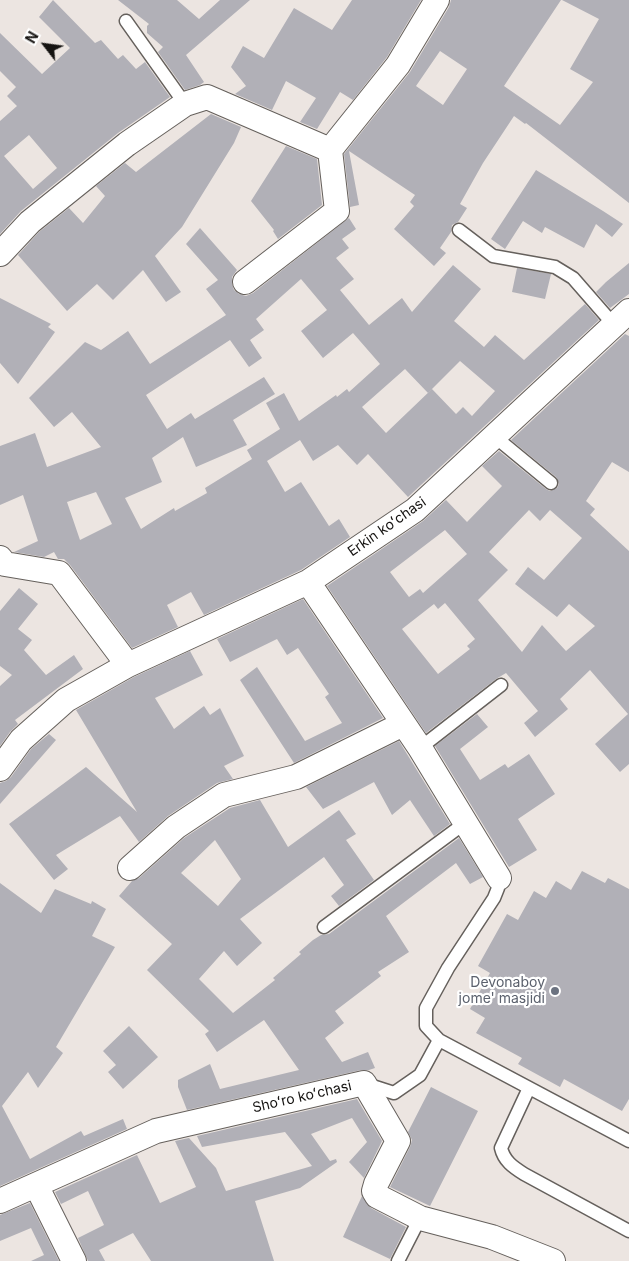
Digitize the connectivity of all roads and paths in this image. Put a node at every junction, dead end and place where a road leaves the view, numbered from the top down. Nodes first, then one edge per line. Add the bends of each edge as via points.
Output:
1 (437, 0) edge
2 (126, 21) dead end
3 (185, 104) junction
4 (330, 150) junction
5 (459, 230) dead end
6 (0, 254) edge
7 (245, 282) dead end
8 (622, 318) edge
9 (494, 436) junction
10 (551, 483) dead end
11 (0, 558) edge
12 (308, 582) junction
13 (128, 665) junction
14 (501, 685) dead end
15 (402, 724) junction
16 (420, 748) junction
17 (0, 769) edge
18 (464, 823) junction
19 (130, 868) dead end
20 (499, 878) joint
21 (324, 927) dead end
22 (439, 1040) junction
23 (364, 1083) junction
24 (529, 1088) junction
25 (629, 1141) edge
26 (36, 1185) junction
27 (0, 1201) edge
28 (420, 1218) junction
29 (629, 1231) edge
30 (74, 1261) edge
31 (398, 1261) edge
32 (553, 1261) edge

1 - 4 street via 398,65
2 - 3 lane
3 - 4 street via 207,97
3 - 6 street via 127,144 38,216
4 - 7 street via 337,211
5 - 8 lane via 493,256 555,267
8 - 9 street, Erkin koʻchasi
9 - 10 lane
9 - 12 street, Erkin koʻchasi via 415,510
11 - 13 street via 6,564 59,573
12 - 13 street, Erkin koʻchasi
12 - 15 street
13 - 17 street, Erkin koʻchasi via 66,700 21,740
14 - 16 lane
15 - 16 street
15 - 19 street via 296,777 224,795 176,827
16 - 18 street
18 - 20 street
18 - 21 lane
20 - 22 lane via 494,898 426,1008 426,1026
22 - 23 lane via 420,1074 394,1092
22 - 24 lane
23 - 26 street, Shoʻro koʻchasi via 156,1131
23 - 28 street, Shoʻro koʻchasi via 398,1142 374,1191 377,1196
24 - 25 lane
24 - 29 lane via 501,1148 503,1157 524,1174
26 - 27 street, Shoʻro koʻchasi
26 - 30 street
28 - 31 lane
28 - 32 street, Shoʻro koʻchasi via 492,1237

